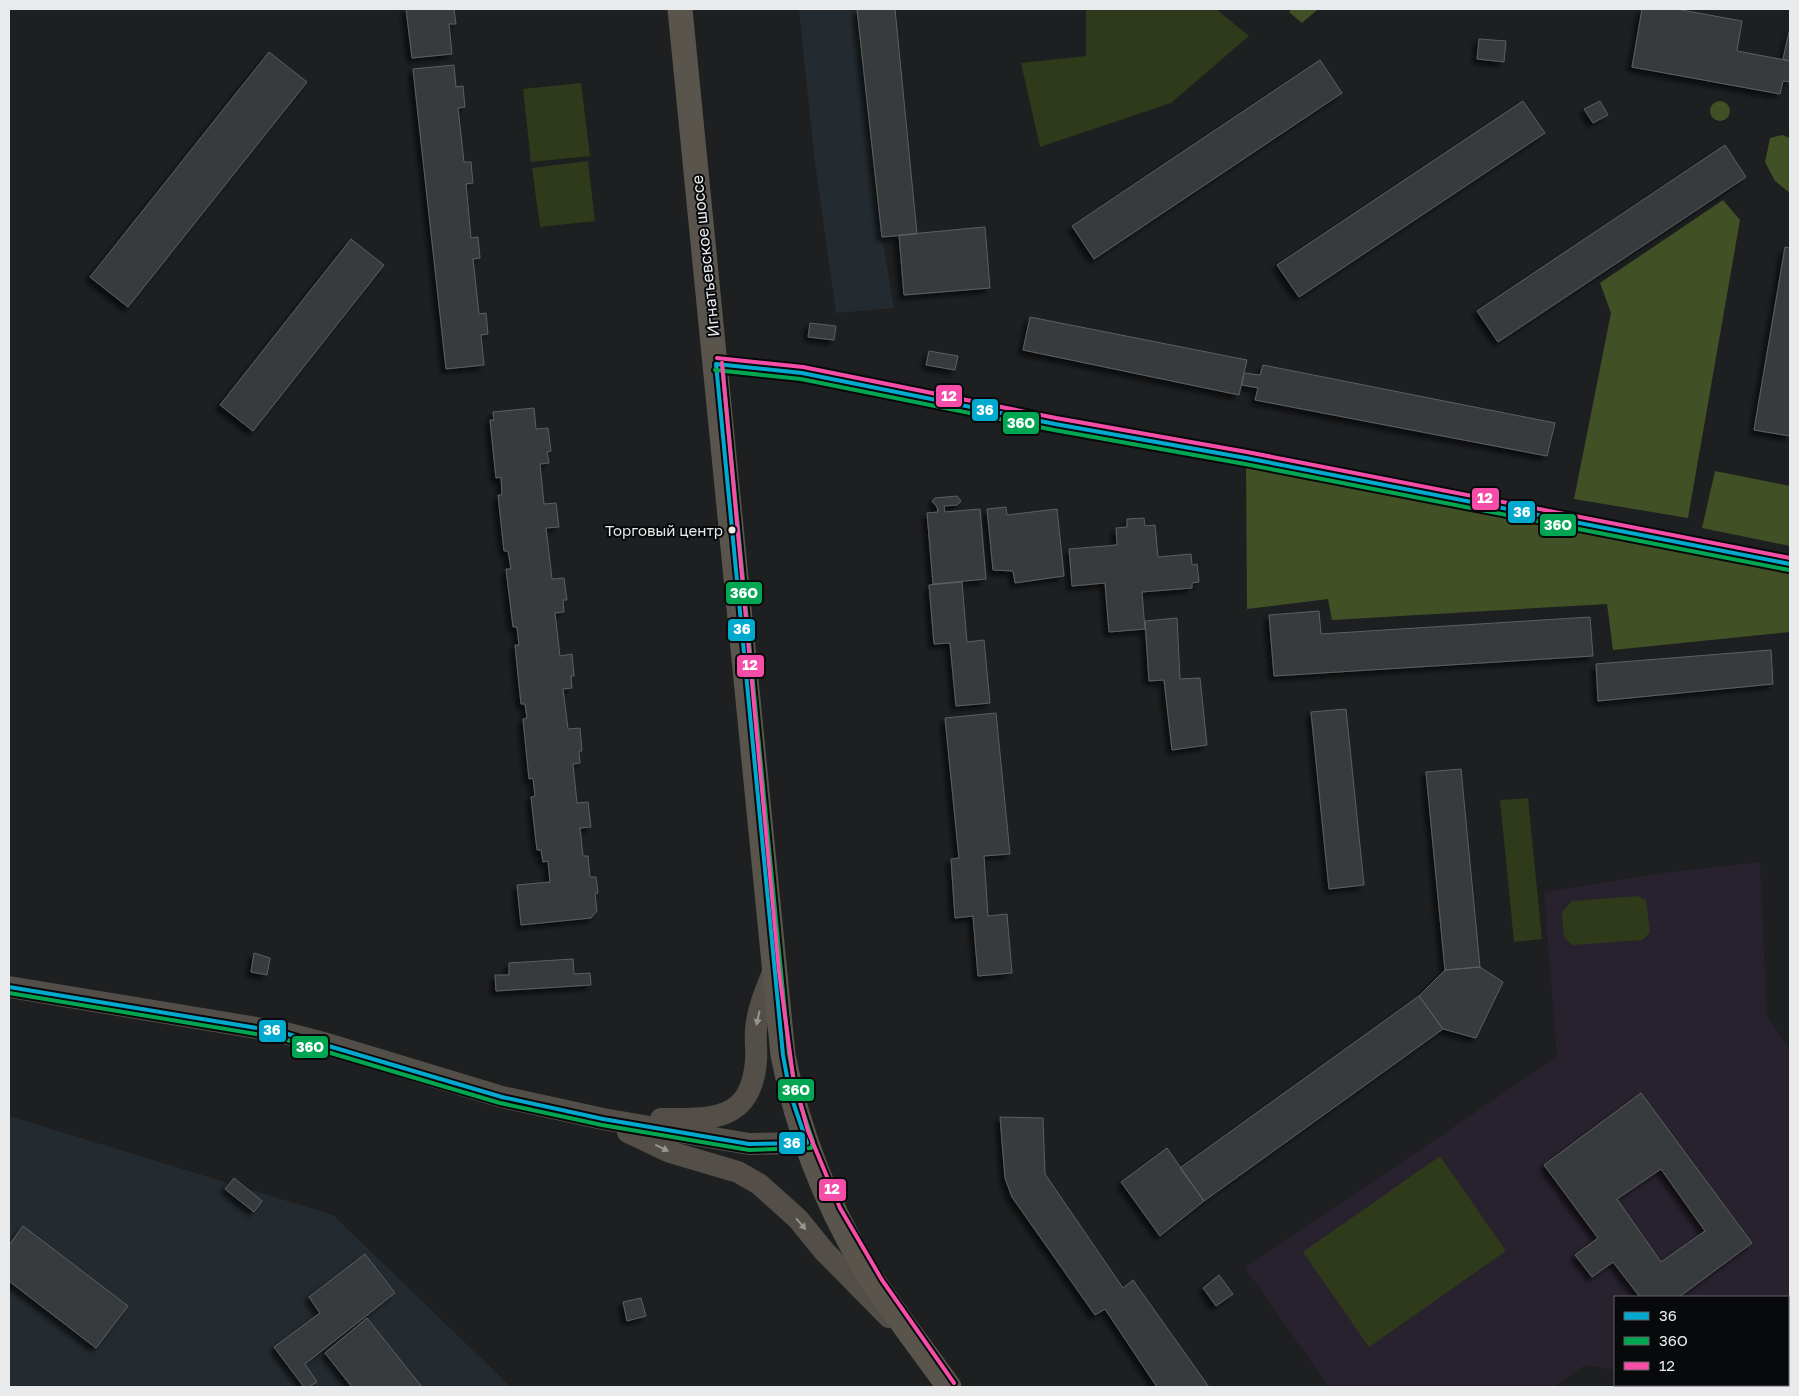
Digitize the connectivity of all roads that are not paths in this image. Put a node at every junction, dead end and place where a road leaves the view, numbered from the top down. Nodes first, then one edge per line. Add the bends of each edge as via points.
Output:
1 (680, 9) edge
2 (716, 364) junction
3 (1790, 564) edge
4 (773, 972) junction
5 (9, 986) edge
6 (602, 1119) junction
7 (807, 1143) junction
8 (929, 1358) junction
9 (950, 1387) edge

1 - 2 main road, Игнатьевское шоссе
2 - 3 street via 802,373
2 - 4 main road, Игнатьевское шоссе
4 -> 6 main road via 761,1003 756,1031 753,1085 746,1099 733,1111 718,1118 697,1120
4 - 7 main road, Игнатьевское шоссе via 790,1094
5 - 6 main road via 281,1032 502,1097
6 - 7 main road via 749,1144
6 -> 8 main road via 670,1152 738,1172 759,1184 798,1220
7 - 8 main road, Игнатьевское шоссе via 830,1204 868,1273
8 - 9 main road, Игнатьевское шоссе

